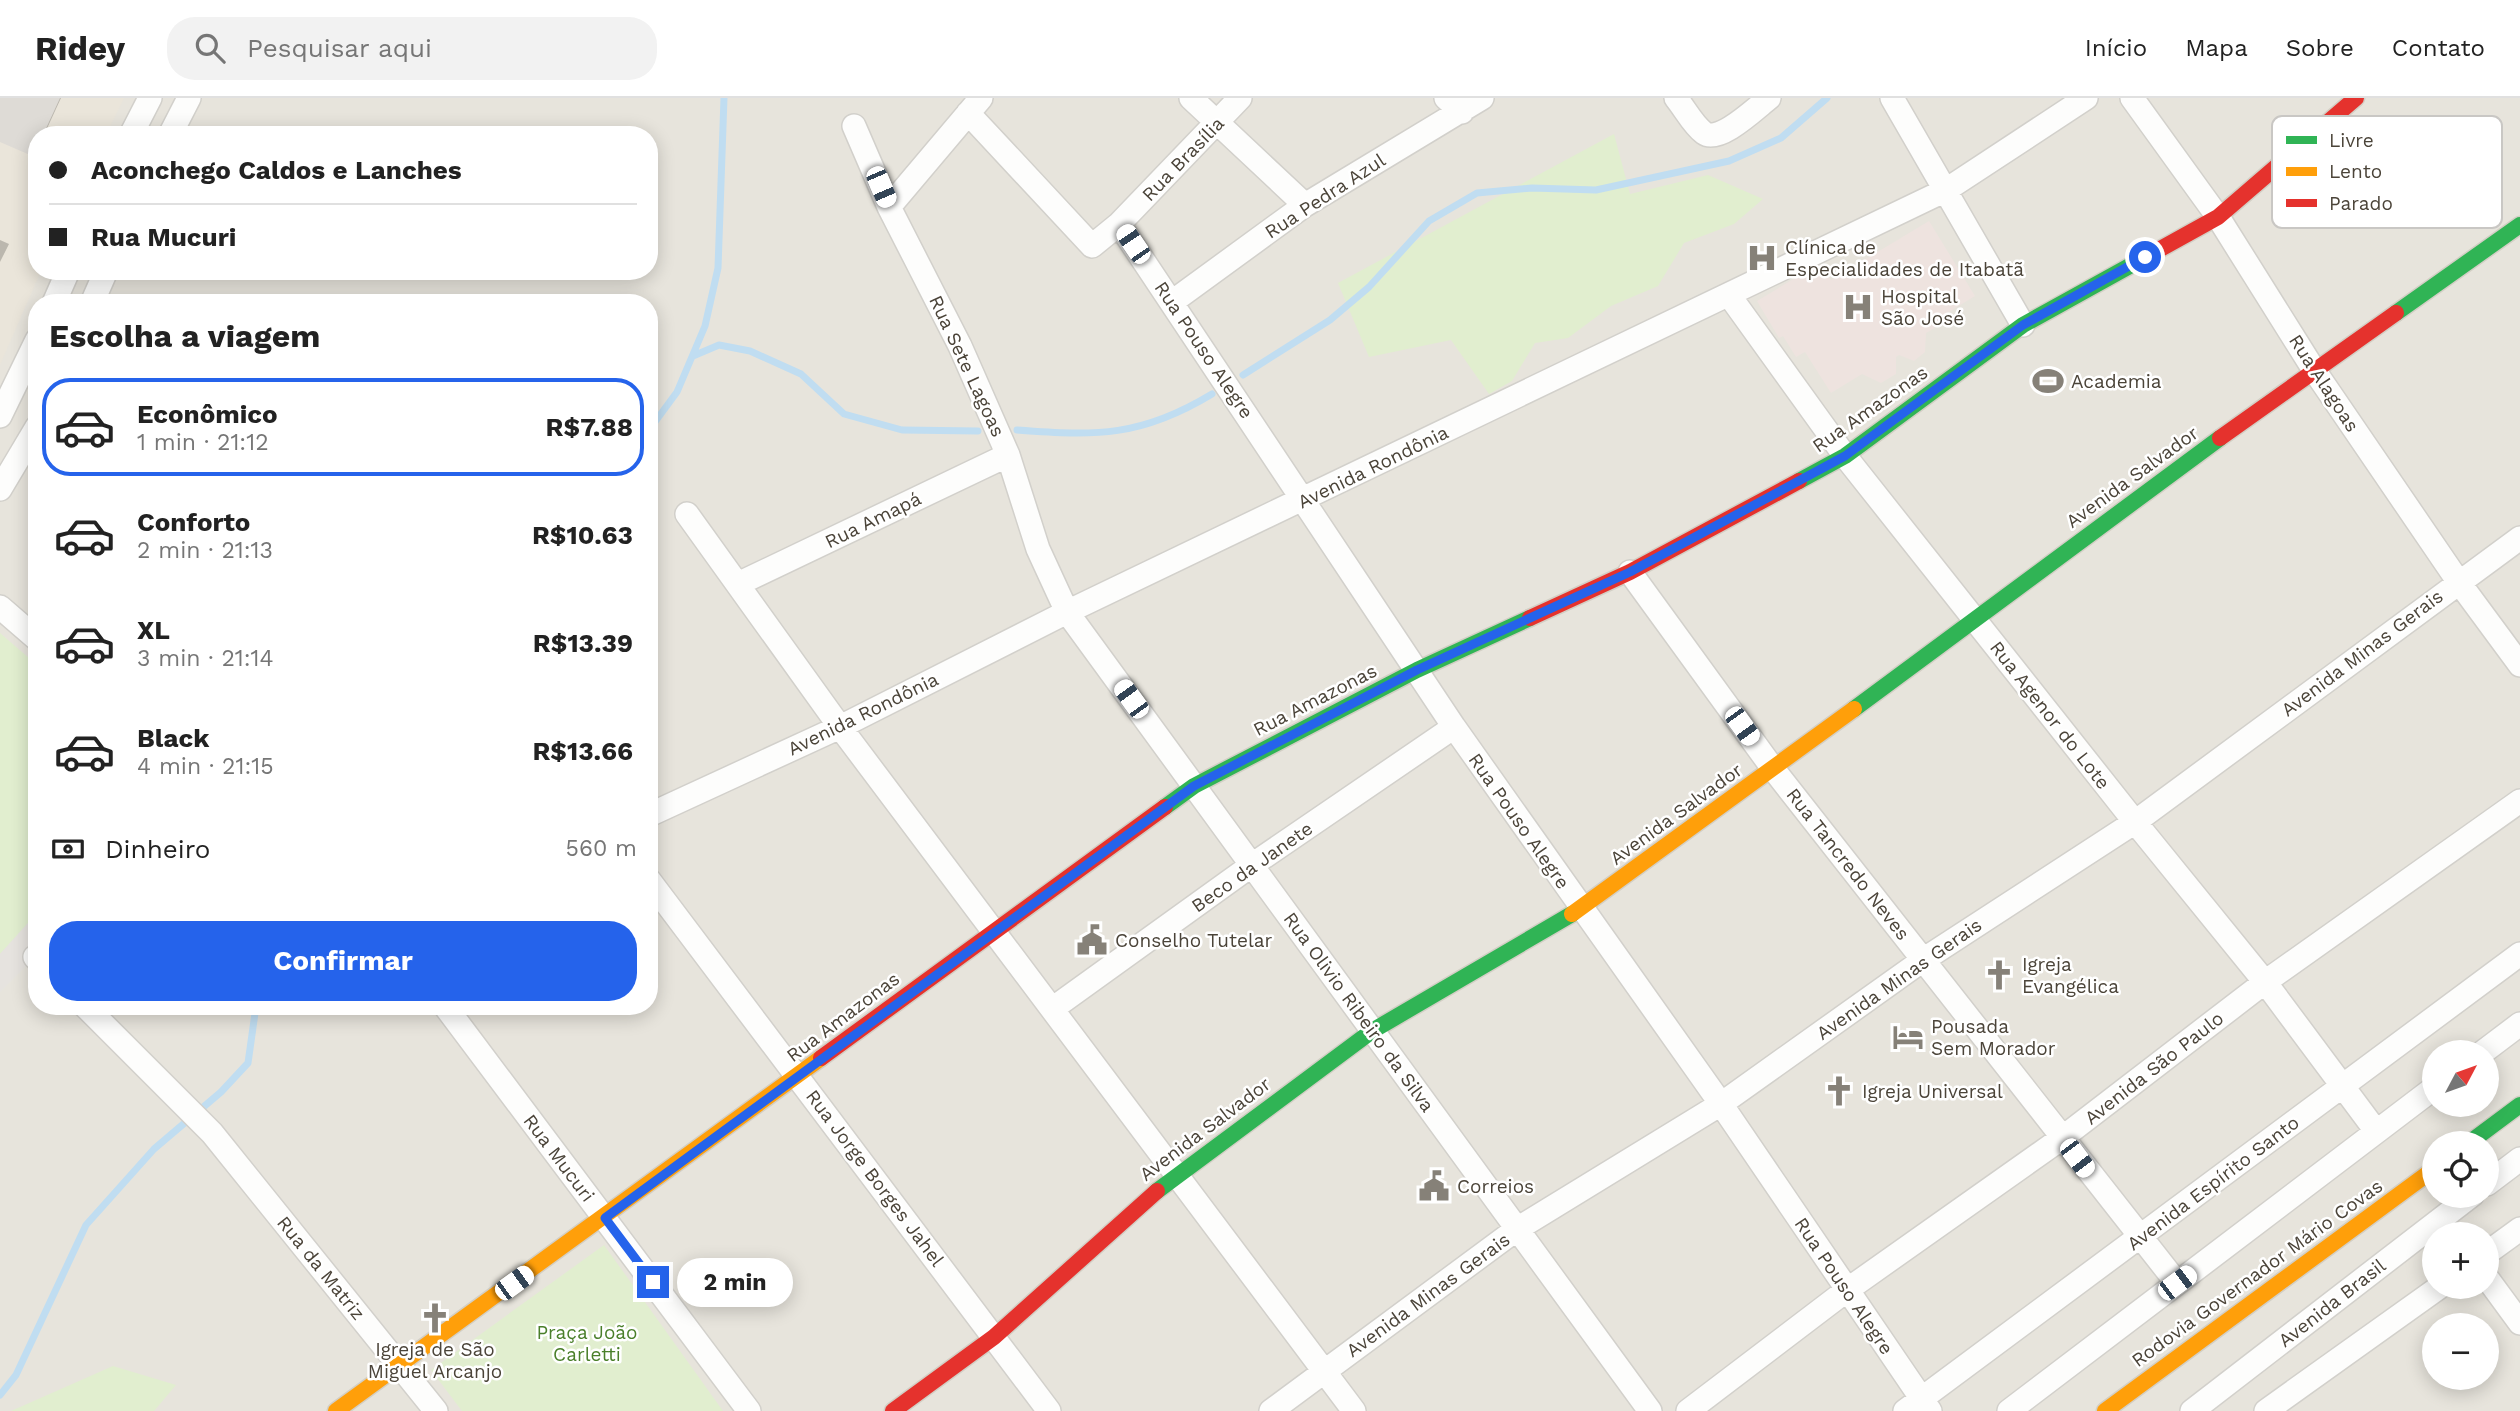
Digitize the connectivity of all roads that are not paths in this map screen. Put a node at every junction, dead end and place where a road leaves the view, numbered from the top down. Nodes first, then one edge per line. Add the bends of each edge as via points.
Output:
1 (150, 98) edge
2 (189, 98) edge
3 (1191, 98) edge
4 (1240, 98) edge
5 (1482, 98) edge
6 (1676, 98) edge
7 (1769, 98) edge
8 (1892, 98) edge
9 (2086, 98) edge
10 (2133, 98) edge
11 (2356, 98) edge
12 (1454, 105) edge
13 (974, 106) edge
14 (2335, 116) edge
15 (1219, 122) junction
16 (136, 126) edge
17 (175, 126) edge
18 (854, 126) dead end
19 (2272, 170) edge
20 (1946, 190) junction
21 (1305, 205) junction
22 (889, 207) junction
23 (2218, 217) junction
24 (1119, 224) junction
25 (2520, 225) edge
26 (1729, 295) junction
27 (1172, 302) junction
28 (2023, 325) junction
29 (28, 358) edge
30 (2314, 370) junction
31 (0, 416) edge
32 (28, 443) edge
33 (1008, 456) junction
34 (1845, 456) junction
35 (0, 489) edge
36 (1304, 501) junction
37 (687, 514) dead end
38 (2520, 538) edge
39 (1630, 572) junction
40 (2458, 581) junction
41 (738, 584) junction
42 (0, 607) edge
43 (1067, 612) junction
44 (1973, 618) junction
45 (28, 631) edge
46 (2520, 665) edge
47 (1417, 670) junction
48 (840, 727) junction
49 (1454, 727) junction
50 (1774, 770) junction
51 (1194, 786) junction
52 (2520, 801) edge
53 (658, 811) edge
54 (2135, 822) junction
55 (1252, 865) junction
56 (658, 892) edge
57 (1580, 909) junction
58 (994, 930) junction
59 (2520, 954) edge
60 (1923, 960) junction
61 (2266, 982) junction
62 (1052, 1009) junction
63 (94, 1015) edge
64 (452, 1015) edge
65 (2520, 1024) edge
66 (1372, 1031) junction
67 (2499, 1040) edge
68 (799, 1077) junction
69 (2342, 1087) junction
70 (2422, 1097) edge
71 (1721, 1104) junction
72 (2520, 1105) edge
73 (2376, 1131) junction
74 (2485, 1131) edge
75 (2062, 1138) junction
76 (2520, 1159) edge
77 (1174, 1175) junction
78 (2499, 1175) edge
79 (2422, 1177) edge
80 (2462, 1208) edge
81 (605, 1218) junction
82 (2450, 1222) edge
83 (1517, 1229) junction
84 (2520, 1229) edge
85 (2139, 1238) junction
86 (2422, 1244) edge
87 (2499, 1244) edge
88 (2177, 1283) junction
89 (1847, 1290) junction
90 (2499, 1294) edge
91 (2423, 1299) edge
92 (2520, 1323) edge
93 (994, 1337) junction
94 (400, 1364) junction
95 (1324, 1372) junction
96 (1919, 1407) edge
97 (336, 1411) edge
98 (436, 1411) edge
99 (749, 1411) edge
100 (893, 1411) edge
101 (1049, 1411) edge
102 (1271, 1411) edge
103 (1354, 1411) edge
104 (1650, 1411) edge
105 (1688, 1411) edge
106 (2009, 1411) edge
107 (2105, 1411) edge
108 (2192, 1411) edge
109 (2266, 1411) edge

1 - 16 street
2 - 17 street
3 - 15 street
4 - 15 street, Rua Brasília
5 - 12 street, Rua Pedra Azul
6 - 7 street via 1702,131 1714,135
8 - 20 street
9 - 20 street, Avenida Rondônia
10 - 23 street, Rua Alagoas
11 - 14 main road, Rua Amazonas
12 - 21 street, Rua Pedra Azul
13 - 22 street
13 - 24 street, Rua Brasília via 1092,246
15 - 21 street
15 - 24 street, Rua Brasília
18 - 22 street, Rua Sete Lagoas
19 - 23 main road, Rua Amazonas
20 - 26 street, Avenida Rondônia
20 - 28 street
21 - 27 street, Rua Pedra Azul
22 - 33 street, Rua Sete Lagoas via 960,346
23 - 28 main road, Rua Amazonas
23 - 30 street, Rua Alagoas
24 - 27 street, Rua Pouso Alegre
25 - 30 main road, Avenida Salvador
26 - 34 street, Rua Agenor do Lote
26 - 36 street, Avenida Rondônia
27 - 36 street, Rua Pouso Alegre
28 - 34 main road, Rua Amazonas
29 - 31 street
30 - 40 street, Rua Alagoas
30 - 44 main road, Avenida Salvador
32 - 35 street
33 - 41 street, Rua Amapá
33 - 43 street, Rua Sete Lagoas via 1038,550
34 - 39 main road, Rua Amazonas
34 - 44 street, Rua Agenor do Lote
36 - 43 street, Avenida Rondônia
36 - 47 street, Rua Pouso Alegre
37 - 41 street
38 - 40 street, Avenida Minas Gerais
39 - 47 main road, Rua Amazonas
39 - 50 street, Rua Tancredo Neves
40 - 46 street, Rua Alagoas
40 - 54 street, Avenida Minas Gerais
41 - 48 street
42 - 45 street
43 - 48 street, Avenida Rondônia
43 - 51 street, Rua Olivio Ribeiro da Silva
44 - 50 main road, Avenida Salvador
44 - 54 street, Rua Agenor do Lote
47 - 49 street, Rua Pouso Alegre
47 - 51 main road, Rua Amazonas
48 - 53 street, Avenida Rondônia
48 - 58 street
49 - 55 street, Beco da Janete
49 - 57 street, Rua Pouso Alegre
50 - 57 main road, Avenida Salvador
50 - 60 street, Rua Tancredo Neves
51 - 55 street, Rua Olivio Ribeiro da Silva
51 - 58 main road, Rua Amazonas
52 - 61 street, Avenida São Paulo
54 - 60 street, Avenida Minas Gerais
54 - 61 street, Rua Agenor do Lote
55 - 62 street, Beco da Janete
55 - 66 street, Rua Olivio Ribeiro da Silva
56 - 68 street, Rua Jorge Borges Jahel
57 - 66 main road, Avenida Salvador
57 - 71 street, Rua Pouso Alegre
58 - 62 street
58 - 68 main road, Rua Amazonas
59 - 69 street, Avenida Espírito Santo
60 - 71 street, Avenida Minas Gerais
60 - 75 street, Rua Tancredo Neves
61 - 69 street, Rua Agenor do Lote
61 - 75 street, Avenida São Paulo
62 - 77 street
63 - 94 street, Rua da Matriz via 205,1126
64 - 81 street, Rua Mucuri
65 - 67 street
66 - 77 main road, Avenida Salvador
66 - 83 street, Rua Olivio Ribeiro da Silva
68 - 81 main road, Rua Amazonas
68 - 93 street, Rua Jorge Borges Jahel
69 - 73 street, Rua Agenor do Lote
69 - 85 street, Avenida Espírito Santo
70 - 73 street
71 - 83 street, Avenida Minas Gerais
71 - 89 street, Rua Pouso Alegre
72 - 74 main road
73 - 88 street
75 - 85 street, Rua Tancredo Neves
75 - 89 street, Avenida São Paulo
76 - 78 street
77 - 93 main road, Avenida Salvador
77 - 95 street
79 - 107 main road, Rodovia Governador Mário Covas
80 - 82 street, Avenida Brasil
81 - 94 main road, Rua Amazonas
81 - 99 street, Rua Mucuri
83 - 95 street, Avenida Minas Gerais
83 - 104 street, Rua Olivio Ribeiro da Silva
84 - 87 street
85 - 88 street, Rua Tancredo Neves
85 - 96 street, Avenida Espírito Santo
86 - 108 street, Avenida Brasil
88 - 106 street
89 - 96 street, Rua Pouso Alegre
89 - 105 street, Avenida São Paulo
90 - 92 street
91 - 109 street
93 - 100 main road, Avenida Salvador
93 - 101 street, Rua Jorge Borges Jahel
94 - 97 main road, Rua Amazonas
94 - 98 street, Rua da Matriz
95 - 102 street, Avenida Minas Gerais
95 - 103 street

